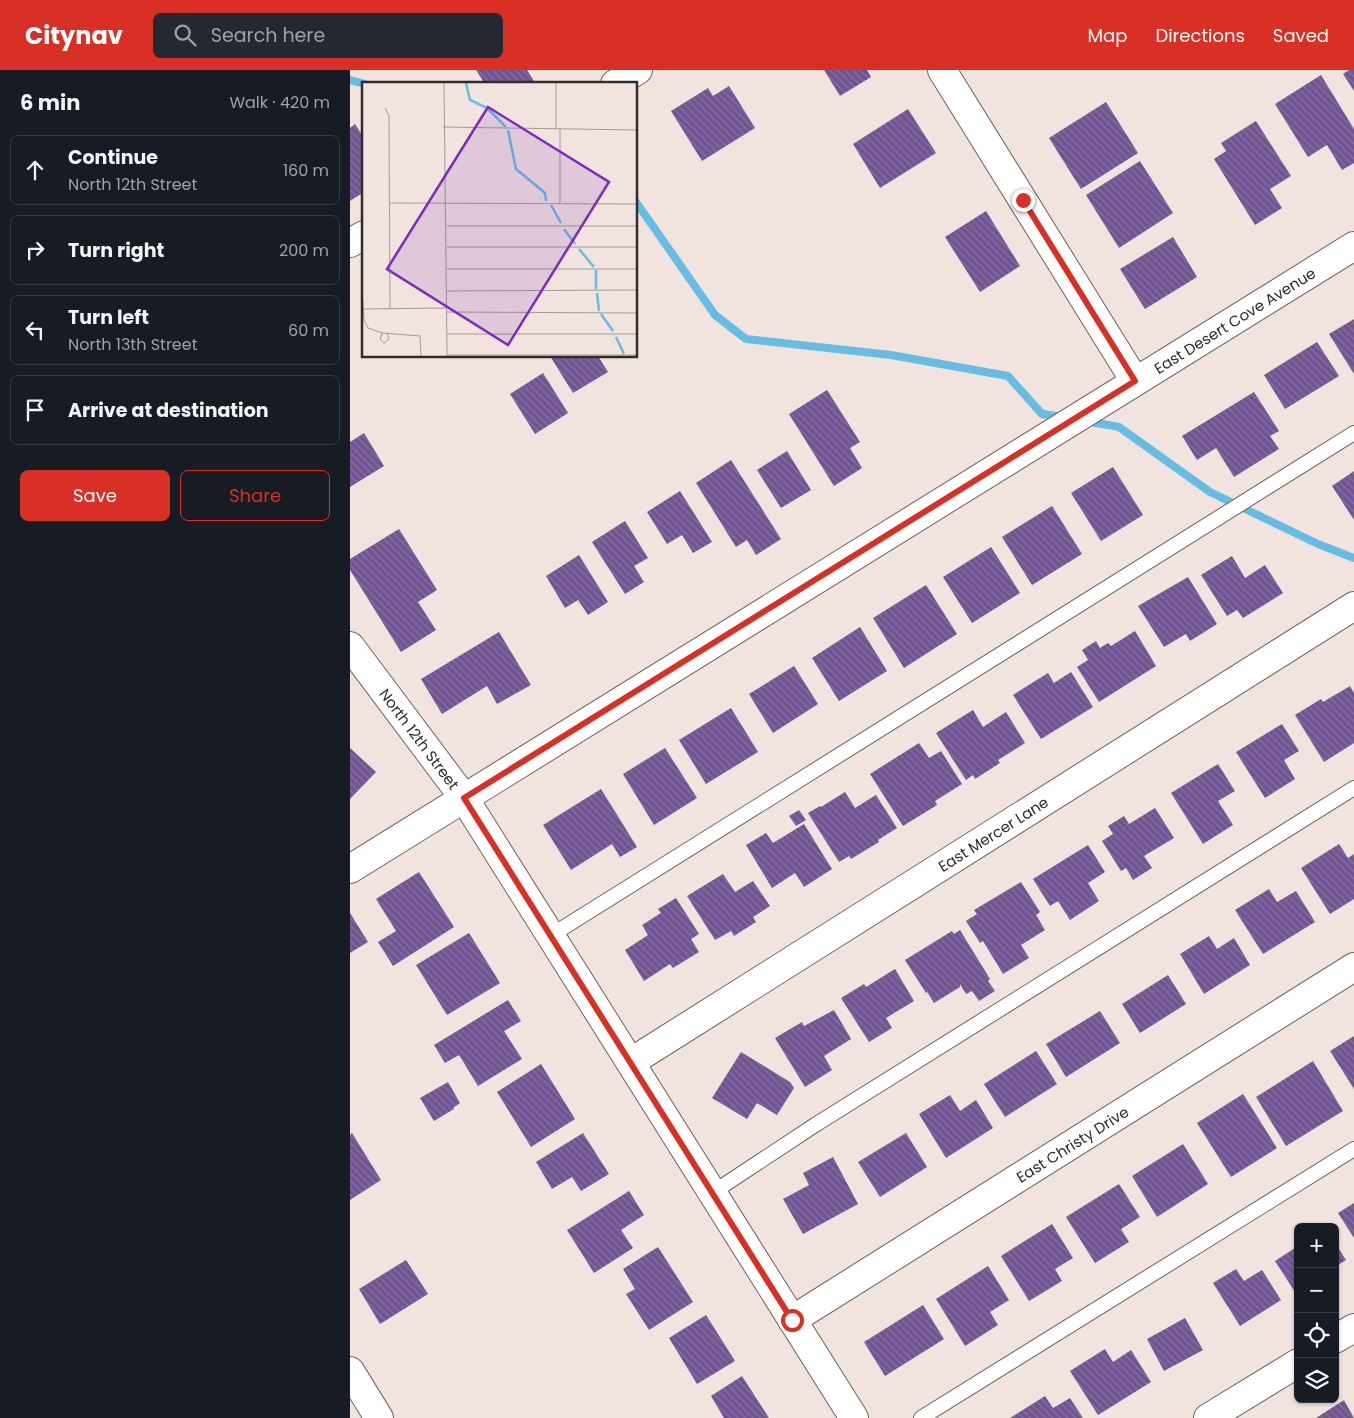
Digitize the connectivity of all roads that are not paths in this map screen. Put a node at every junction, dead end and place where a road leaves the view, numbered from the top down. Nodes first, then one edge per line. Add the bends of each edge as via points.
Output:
1 (638, 70) edge
2 (942, 70) edge
3 (618, 82) edge
4 (362, 236) edge
5 (350, 243) edge
6 (1354, 246) edge
7 (1135, 381) junction
8 (1354, 432) edge
9 (1354, 606) edge
10 (350, 646) edge
11 (1354, 788) edge
12 (464, 798) junction
13 (350, 869) edge
14 (550, 936) junction
15 (1354, 968) edge
16 (631, 1062) junction
17 (1354, 1149) edge
18 (712, 1193) junction
19 (792, 1320) junction
20 (1354, 1328) edge
21 (1339, 1337) edge
22 (1294, 1365) edge
23 (350, 1371) edge
24 (379, 1418) edge
25 (854, 1418) edge
26 (921, 1418) edge
27 (1208, 1418) edge

1 - 3 street
2 - 7 street
4 - 5 street
6 - 7 street, East Desert Cove Avenue
7 - 12 street, East Desert Cove Avenue
8 - 14 lane
9 - 16 street, East Mercer Lane
10 - 12 street, North 12th Street
11 - 18 lane via 823,1120
12 - 13 street, East Desert Cove Avenue
12 - 14 street, North 12th Street
14 - 16 street, North 12th Street
15 - 19 street, East Christy Drive
16 - 18 street, North 12th Street
17 - 26 lane
18 - 19 street, North 12th Street
19 - 25 street, North 12th Street
20 - 21 street
22 - 27 street
23 - 24 street

